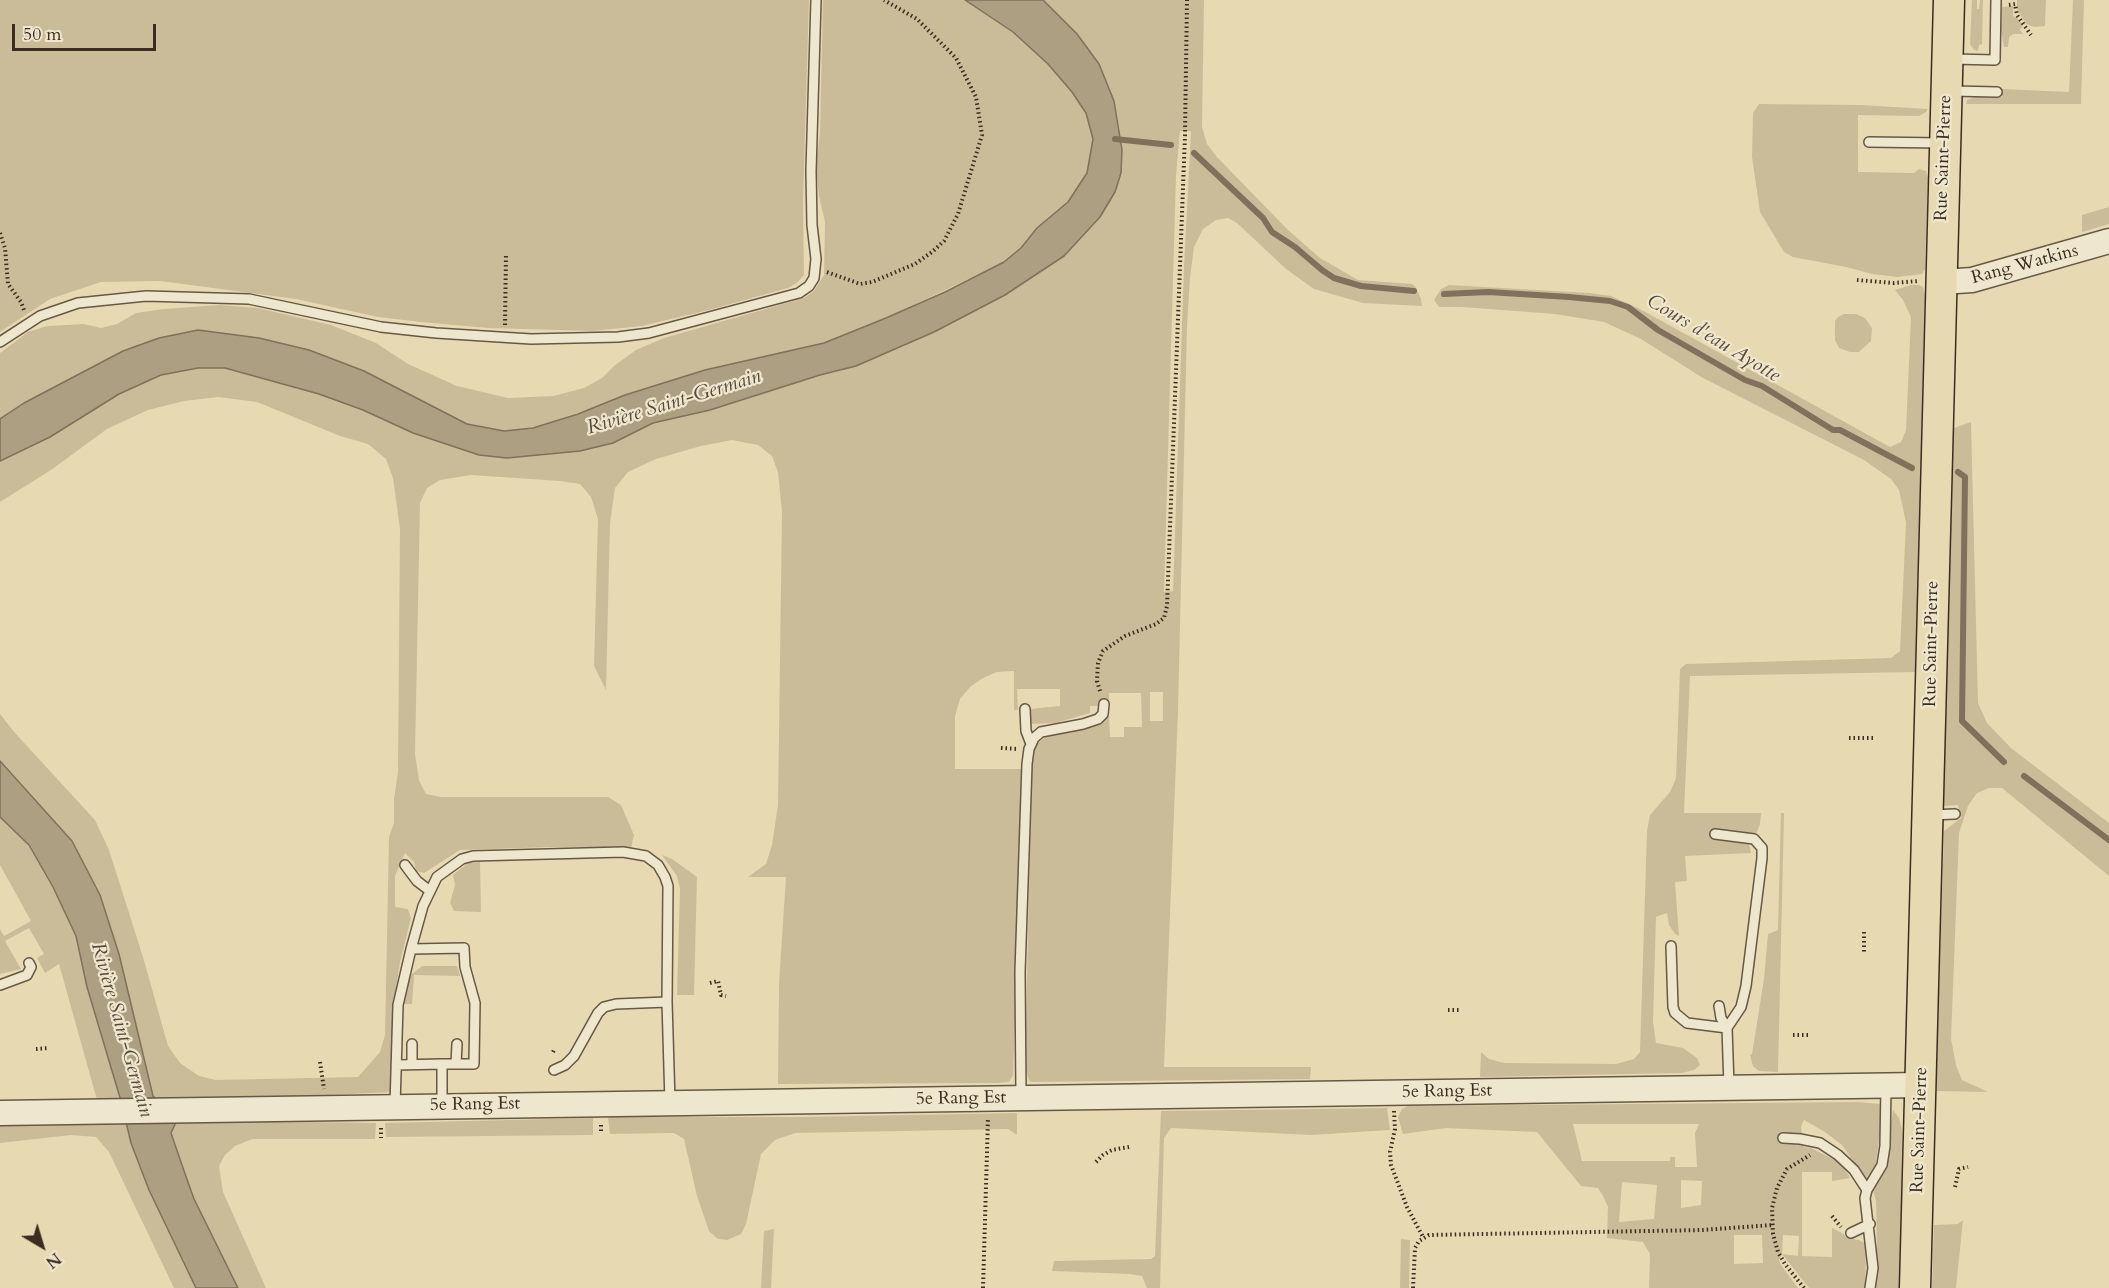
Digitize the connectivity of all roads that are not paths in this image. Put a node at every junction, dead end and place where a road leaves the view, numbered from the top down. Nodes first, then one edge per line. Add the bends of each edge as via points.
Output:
1 (816, 0) edge
2 (1949, 0) edge
3 (1996, 2) edge
4 (1947, 59) junction
5 (1946, 91) junction
6 (1997, 92) dead end
7 (1869, 142) dead end
8 (1945, 143) junction
9 (2109, 241) edge
10 (1941, 282) junction
11 (0, 342) edge
12 (1104, 704) road end
13 (1025, 709) dead end
14 (1031, 744) junction
15 (1715, 834) dead end
16 (405, 865) dead end
17 (430, 891) junction
18 (1671, 946) dead end
19 (411, 949) junction
20 (29, 963) dead end
21 (0, 985) edge
22 (668, 1002) junction
23 (1719, 1006) dead end
24 (1727, 1028) junction
25 (412, 1044) dead end
26 (457, 1044) dead end
27 (442, 1064) junction
28 (456, 1064) junction
29 (396, 1065) junction
30 (412, 1065) junction
31 (554, 1070) dead end
32 (1922, 1085) junction
33 (1886, 1086) junction
34 (1729, 1088) junction
35 (1020, 1098) junction
36 (670, 1102) junction
37 (442, 1106) junction
38 (395, 1107) junction
39 (0, 1113) edge
40 (1783, 1138) dead end
41 (1867, 1190) junction
42 (1870, 1224) junction
43 (1851, 1233) dead end
44 (1870, 1288) edge
45 (1916, 1288) edge

1 - 11 lane via 811,171 815,269 809,286 799,293 649,333 531,339 381,327 249,299 146,296 101,299 60,309 29,322
2 - 4 main road, Rue Saint-Pierre
3 - 4 lane via 1995,60
4 - 5 main road, Rue Saint-Pierre
5 - 6 lane
5 - 8 main road, Rue Saint-Pierre
7 - 8 lane
8 - 10 main road, Rue Saint-Pierre
9 - 10 street, Rang Watkins via 1972,280
10 - 32 main road, Rue Saint-Pierre via 1941,815
12 - 14 lane via 1098,719 1041,732
13 - 14 lane
14 - 35 lane via 1020,960
15 - 24 lane via 1754,839 1762,848 1746,986 1741,1007
16 - 17 lane
17 - 19 lane
17 - 22 lane via 437,877 450,866 473,856 622,852 646,856 658,865 668,886
18 - 24 lane via 1675,1013 1688,1023
19 - 28 lane via 464,948 475,1003 474,1064
19 - 29 lane via 398,1005
20 - 21 lane via 27,975
22 - 31 lane via 604,1007 574,1056
22 - 36 lane
23 - 24 lane
24 - 34 lane
25 - 30 lane
26 - 28 lane
27 - 28 lane
27 - 30 lane
27 - 37 lane
29 - 30 lane
29 - 38 lane
32 - 33 street, 5e Rang Est
32 - 45 main road, Rue Saint-Pierre
33 - 34 street, 5e Rang Est
33 - 41 lane via 1882,1165
34 - 35 street, 5e Rang Est
35 - 36 street, 5e Rang Est
36 - 37 street, 5e Rang Est
37 - 38 street, 5e Rang Est
38 - 39 street, 5e Rang Est
40 - 41 lane via 1820,1143 1854,1170
41 - 42 lane
42 - 43 lane
42 - 44 lane

